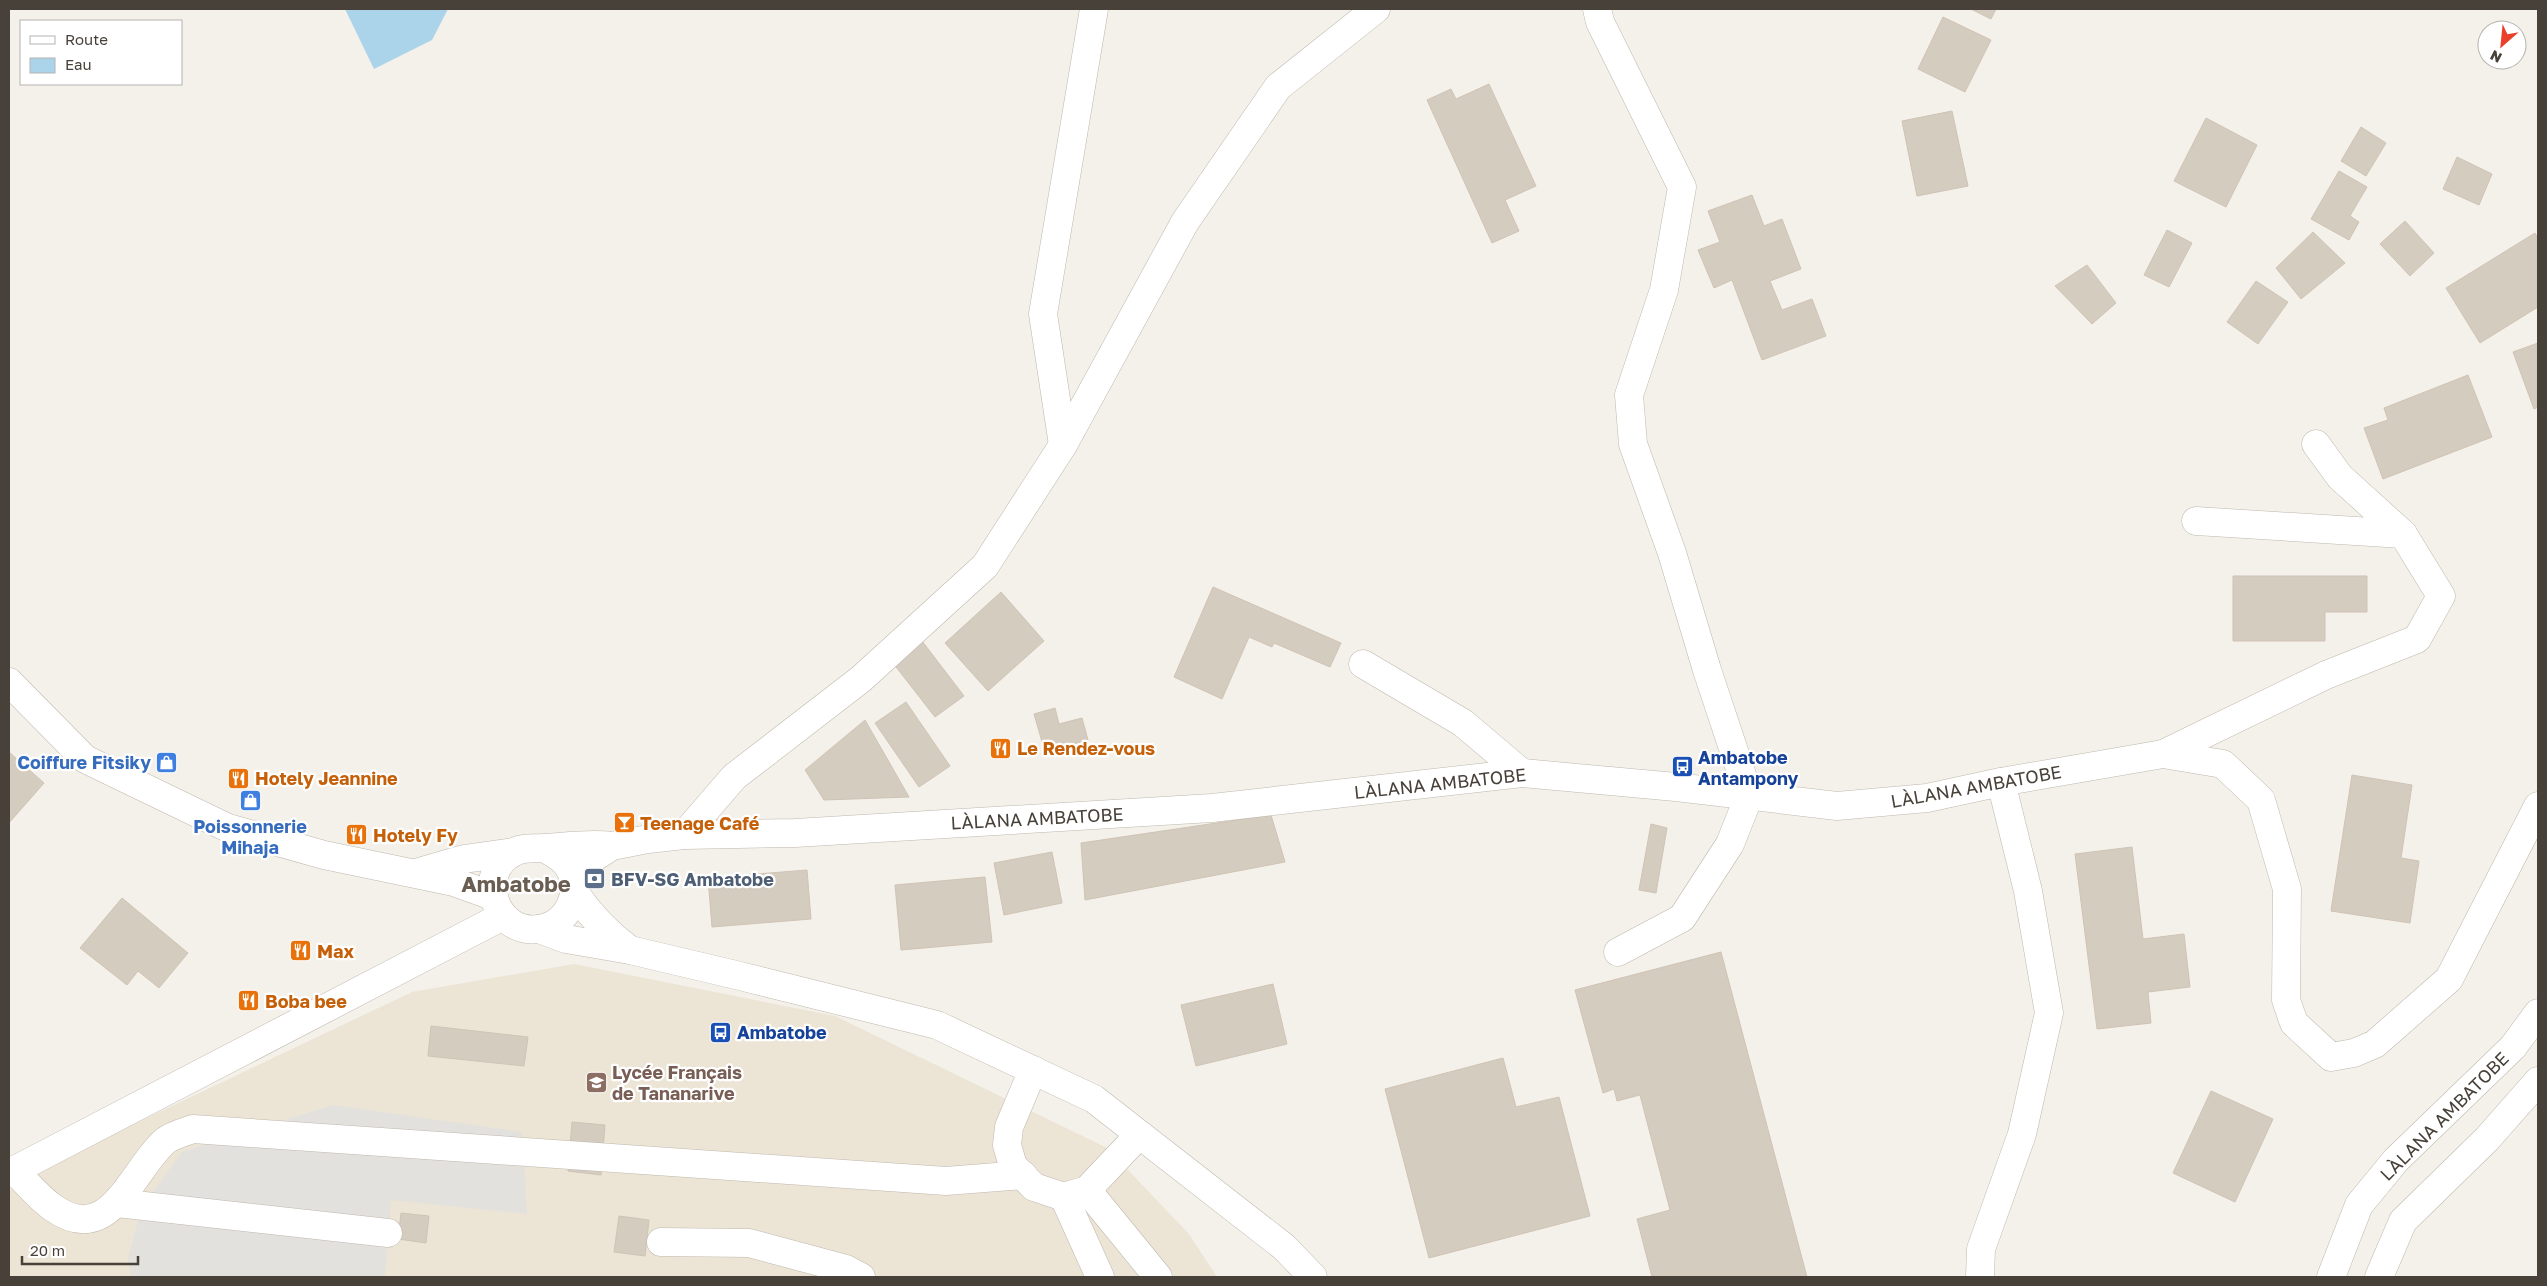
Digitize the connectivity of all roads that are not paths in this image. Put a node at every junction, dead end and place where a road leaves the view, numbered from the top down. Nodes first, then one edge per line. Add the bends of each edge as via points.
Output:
1 (1094, 9) edge
2 (1376, 9) edge
3 (1597, 9) edge
4 (2316, 444) dead end
5 (1062, 445) junction
6 (2196, 521) dead end
7 (2403, 534) junction
8 (1363, 664) dead end
9 (9, 682) edge
10 (2163, 754) junction
11 (1522, 773) junction
12 (2001, 782) junction
13 (1749, 796) junction
14 (2538, 806) edge
15 (684, 835) junction
16 (612, 846) junction
17 (544, 848) junction
18 (514, 852) junction
19 (415, 873) junction
20 (574, 886) junction
21 (498, 906) junction
22 (539, 929) junction
23 (630, 950) junction
24 (1618, 952) dead end
25 (2538, 1013) edge
26 (1033, 1070) junction
27 (2538, 1081) edge
28 (1140, 1135) junction
29 (11, 1171) edge
30 (1022, 1175) junction
31 (1076, 1193) junction
32 (116, 1203) junction
33 (388, 1233) dead end
34 (661, 1242) dead end
35 (861, 1277) edge
36 (1100, 1277) edge
37 (1158, 1277) edge
38 (1313, 1277) edge
39 (1980, 1277) edge
40 (2331, 1277) edge
41 (2379, 1277) edge

1 - 5 street via 1043,314
2 - 5 street via 1278,87 1185,222
3 - 13 street via 1600,22 1682,187 1664,290 1629,395 1633,444 1672,553
4 - 7 street via 2340,477
5 - 15 street via 985,566 861,679 734,777
6 - 7 street
7 - 10 street via 2441,596 2417,639 2326,675
8 - 11 street via 1464,723
9 - 19 street via 85,759 228,828 324,855
10 - 12 street, LÀLANA AMBATOBE
10 - 14 street, LÀLANA AMBATOBE via 2223,764 2261,800 2287,889 2286,1000 2294,1022 2331,1057 2354,1053 2375,1044 2449,979
11 - 13 street, LÀLANA AMBATOBE
11 - 15 street, LÀLANA AMBATOBE via 1212,808 805,832
12 - 13 street, LÀLANA AMBATOBE via 1927,798 1837,806
12 - 39 street via 2028,891 2049,1013 2022,1134 1981,1249
13 - 24 street via 1730,844 1682,918
15 - 16 street, LÀLANA AMBATOBE
16 - 17 street, LÀLANA AMBATOBE via 578,844
16 - 20 street, LÀLANA AMBATOBE via 590,860
17 - 18 street, LÀLANA AMBATOBE via 528,847
17 - 20 street via 568,865
18 - 19 street, LÀLANA AMBATOBE via 464,859
18 - 21 street via 496,870 492,883
19 - 21 street via 454,882
20 - 22 street, LÀLANA AMBATOBE via 571,906 563,917
20 - 23 street via 585,908 611,936
21 - 22 street via 513,924
21 - 29 street
22 - 23 street via 573,940
23 - 26 street via 936,1025
25 - 40 street, LÀLANA AMBATOBE via 2513,1047 2396,1160 2359,1206
26 - 28 street via 1094,1099
26 - 30 street via 1009,1127 1007,1146 1013,1166
27 - 41 street via 2487,1138 2403,1221
28 - 31 street
28 - 38 street via 1284,1247
29 - 32 street via 53,1208 78,1218 100,1217
30 - 31 street via 1034,1187
30 - 32 street via 946,1181 193,1129 166,1140
31 - 36 street
31 - 37 street
32 - 33 street
34 - 35 street via 749,1242 846,1269

